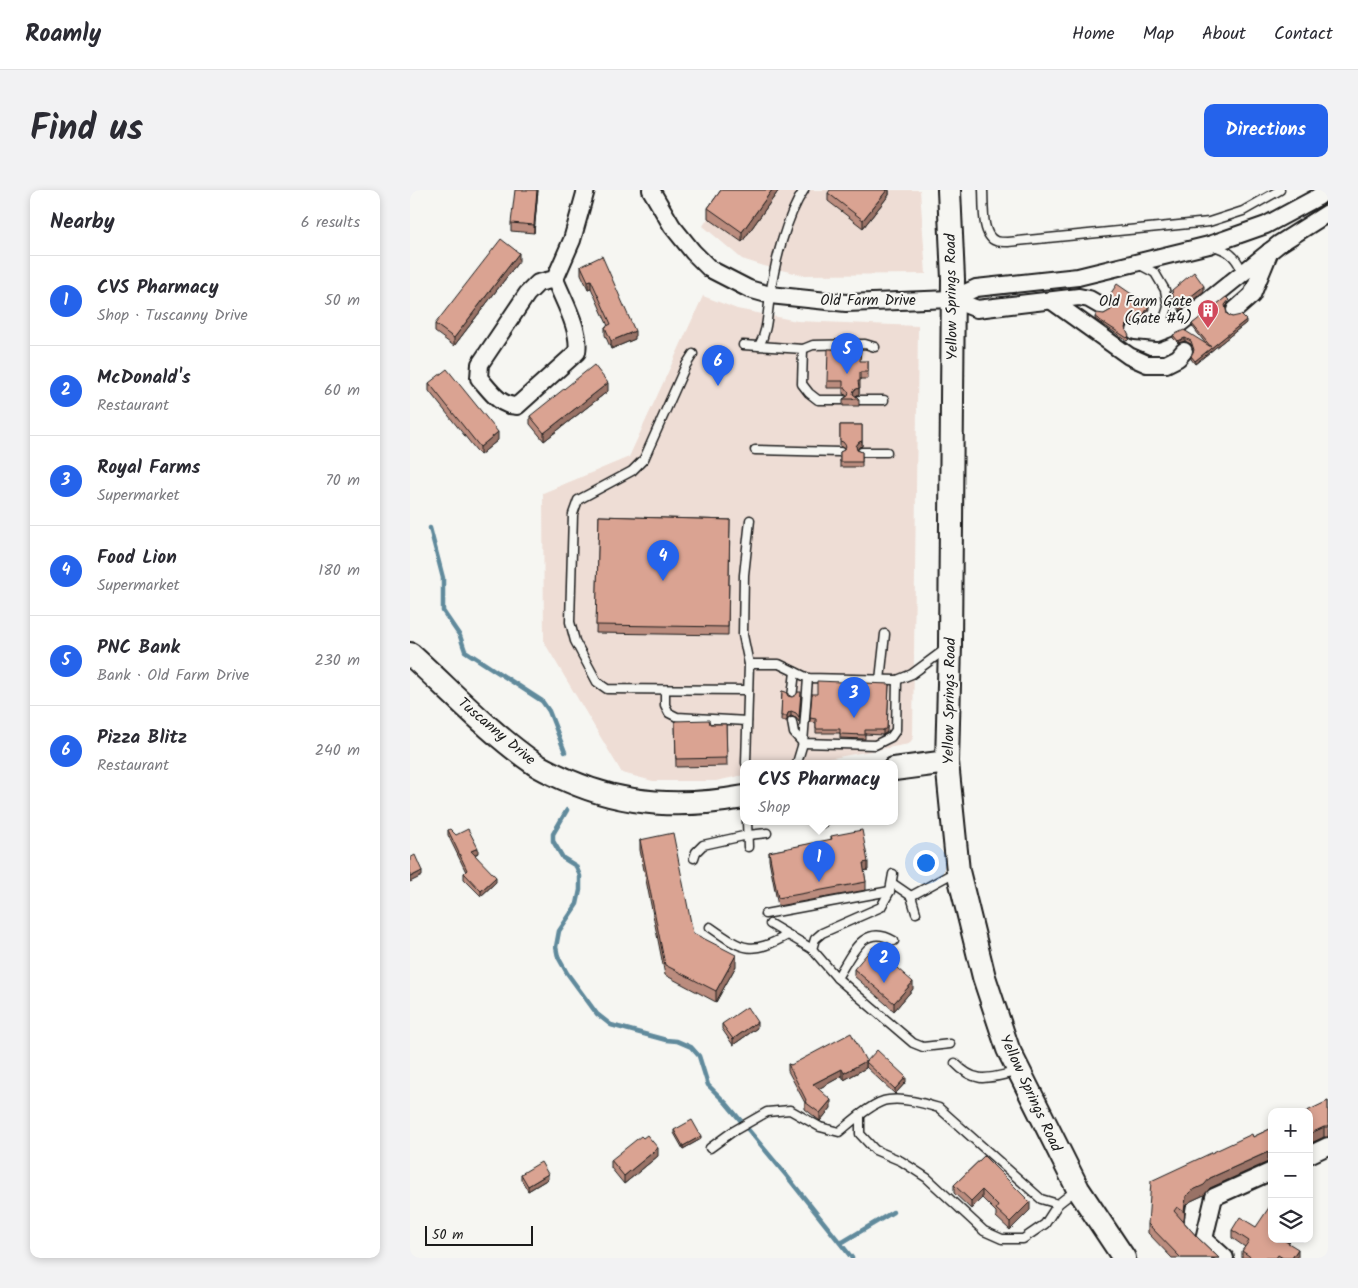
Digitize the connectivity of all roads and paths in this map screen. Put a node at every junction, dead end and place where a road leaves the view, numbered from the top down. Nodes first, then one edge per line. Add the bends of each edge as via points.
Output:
1 (586, 190) edge
2 (650, 190) edge
3 (804, 190) edge
4 (949, 190) edge
5 (983, 190) edge
6 (1280, 190) edge
7 (1326, 190) edge
8 (1328, 213) edge
9 (1209, 245) junction
10 (1270, 251) junction
11 (1137, 263) junction
12 (1239, 276) junction
13 (555, 279) junction
14 (770, 295) junction
15 (952, 299) junction
16 (1052, 301) junction
17 (1103, 308) dead end
18 (1235, 310) dead end
19 (1141, 331) joint
20 (744, 345) dead end
21 (759, 346) junction
22 (875, 347) dead end
23 (803, 349) junction
24 (1184, 351) dead end
25 (693, 354) dead end
26 (843, 400) edge
27 (859, 400) edge
28 (884, 400) dead end
29 (755, 450) dead end
30 (840, 452) edge
31 (862, 452) edge
32 (887, 452) dead end
33 (750, 520) dead end
34 (885, 634) dead end
35 (950, 645) junction
36 (410, 655) edge
37 (749, 664) junction
38 (795, 672) junction
39 (808, 678) junction
40 (880, 680) junction
41 (897, 680) junction
42 (665, 690) junction
43 (748, 690) junction
44 (792, 697) edge
45 (747, 721) junction
46 (792, 722) dead end
47 (803, 743) junction
48 (746, 760) edge
49 (798, 760) edge
50 (947, 762) junction
51 (898, 769) edge
52 (740, 798) edge
53 (747, 825) edge
54 (768, 833) dead end
55 (748, 835) junction
56 (748, 847) dead end
57 (694, 858) dead end
58 (958, 871) junction
59 (894, 874) dead end
60 (891, 887) junction
61 (911, 896) junction
62 (916, 913) dead end
63 (764, 914) dead end
64 (770, 924) dead end
65 (710, 927) dead end
66 (788, 935) junction
67 (894, 941) dead end
68 (812, 949) junction
69 (837, 978) junction
70 (950, 1044) dead end
71 (955, 1063) dead end
72 (1018, 1071) junction
73 (860, 1115) junction
74 (1328, 1146) edge
75 (710, 1148) dead end
76 (1313, 1153) edge
77 (1268, 1173) edge
78 (1078, 1189) junction
79 (1058, 1204) junction
80 (1124, 1258) edge
81 (1225, 1258) edge

1 - 13 street via 572,240
2 - 14 street, Old Farm Drive via 672,226 710,269 748,289
3 - 14 lane via 796,202 783,240
4 - 15 main road, Yellow Springs Road
5 - 6 lane via 988,235 995,241 1008,242 1209,222 1243,211
7 - 9 street via 1266,225
8 - 10 street
9 - 11 street
9 - 12 lane via 1236,258 1241,269
10 - 12 street
10 - 18 street via 1252,295
11 - 15 street via 1078,278 976,288
11 - 19 lane via 1155,273 1165,290 1168,307 1163,322
12 - 19 street via 1178,325 1157,333
13 - 13 street via 575,330 577,352 517,406 508,406 479,378 480,364 527,294 538,283
14 - 15 street, Old Farm Drive via 846,303
14 - 21 lane via 766,334
15 - 16 street via 977,309
15 - 35 main road, Yellow Springs Road
16 - 17 street via 1089,299
16 - 24 street via 1129,356 1147,364 1166,364
20 - 21 lane
21 - 23 lane
22 - 23 lane via 865,344 812,345
23 - 26 lane via 802,384 809,393 818,400
25 - 42 lane via 644,459 632,471 578,500 572,514 570,622 575,641 597,682 607,689
27 - 28 lane
29 - 30 lane
31 - 32 lane
33 - 37 lane via 744,565 743,634
34 - 40 lane
35 - 41 lane via 912,674
35 - 50 main road, Yellow Springs Road
36 - 52 main road, Tuscanny Drive via 511,746 556,776 603,794 637,801 668,804
37 - 38 lane via 779,664
37 - 43 lane
38 - 39 lane
38 - 44 lane
39 - 40 lane
39 - 47 lane
40 - 41 lane
41 - 47 lane via 896,730 891,737 875,745
42 - 43 lane
42 - 45 lane via 665,705 676,717
43 - 45 lane
45 - 48 lane
46 - 47 lane via 794,733
47 - 49 lane
50 - 51 main road
50 - 58 main road, Yellow Springs Road
53 - 55 lane
54 - 55 lane
55 - 56 lane
55 - 57 lane via 703,845
58 - 61 lane
58 - 72 main road, Yellow Springs Road via 984,977
59 - 60 lane
60 - 61 lane
60 - 63 lane
60 - 68 lane via 881,907 822,933 815,939
61 - 62 lane
64 - 66 lane
65 - 66 lane via 733,943 754,949
66 - 68 lane
67 - 69 lane via 880,935 864,939
68 - 69 lane
69 - 70 lane via 913,1043 923,1047
71 - 72 lane via 966,1074 984,1079
72 - 78 main road, Yellow Springs Road
73 - 75 lane via 839,1132 820,1127 790,1110 767,1112
73 - 79 lane via 886,1100 917,1101 939,1108 1041,1199
73 - 79 lane via 860,1134 876,1150 927,1178 984,1231 1002,1239 1023,1239 1045,1224
74 - 76 street
77 - 81 street via 1214,1197 1204,1239
78 - 79 lane
78 - 80 main road, Yellow Springs Road

